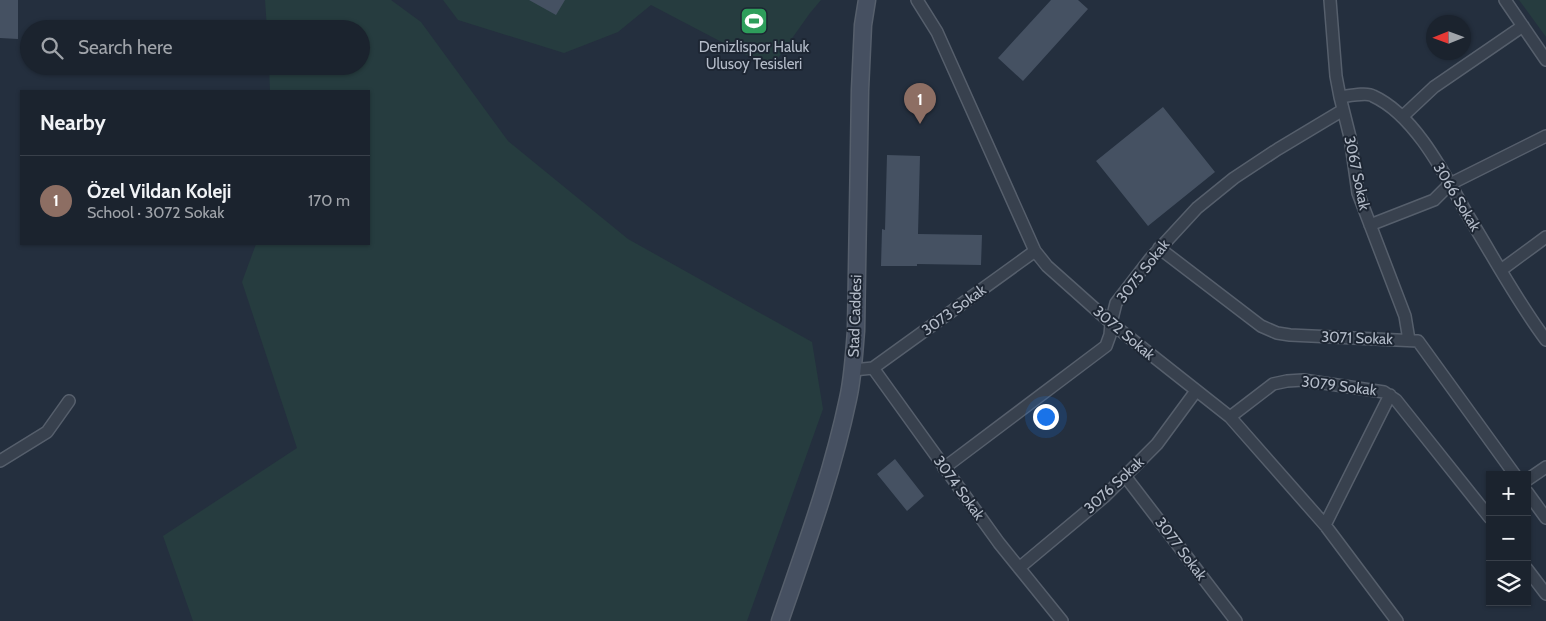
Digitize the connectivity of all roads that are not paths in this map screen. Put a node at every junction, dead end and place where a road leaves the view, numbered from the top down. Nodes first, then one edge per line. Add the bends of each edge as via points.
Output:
1 (867, 0) edge
2 (917, 0) edge
3 (1330, 0) edge
4 (1505, 0) edge
5 (1524, 26) junction
6 (1546, 60) edge
7 (1340, 97) junction
8 (1343, 110) junction
9 (1402, 118) junction
10 (1546, 136) edge
11 (1450, 184) junction
12 (1370, 225) junction
13 (1546, 237) edge
14 (1159, 248) junction
15 (1035, 250) junction
16 (1501, 270) junction
17 (1111, 322) junction
18 (1542, 325) edge
19 (1409, 340) junction
20 (1546, 340) edge
21 (873, 368) junction
22 (853, 370) junction
23 (1196, 391) junction
24 (1390, 396) junction
25 (69, 401) dead end
26 (1230, 417) junction
27 (0, 461) edge
28 (1546, 467) edge
29 (944, 468) junction
30 (1512, 471) edge
31 (1125, 476) junction
32 (1531, 477) edge
33 (1531, 497) edge
34 (1488, 516) edge
35 (1546, 518) edge
36 (1326, 525) junction
37 (1019, 568) junction
38 (1531, 574) edge
39 (1546, 594) edge
40 (780, 621) edge
41 (1062, 621) edge
42 (1236, 621) edge
43 (1397, 621) edge

1 - 22 street, Stad Caddesi via 860,90
2 - 15 street, 3072 Sokak via 937,32
3 - 7 street, 3067 Sokak
4 - 5 street
5 - 6 street
5 - 9 street via 1434,87
7 - 8 street, 3067 Sokak
7 - 9 street, 3066 Sokak via 1371,94 1390,105
8 - 12 street, 3067 Sokak via 1358,192
8 - 14 street, 3075 Sokak via 1234,178 1197,208
9 - 11 street, 3066 Sokak via 1419,135
10 - 11 street
11 - 12 street via 1434,200
11 - 16 street, 3066 Sokak
12 - 19 street, 3067 Sokak via 1404,316
13 - 16 street
14 - 17 street, 3075 Sokak via 1116,303
14 - 19 street, 3071 Sokak via 1261,326 1277,332
15 - 17 street, 3072 Sokak via 1046,266
15 - 21 street, 3073 Sokak
16 - 18 street, 3066 Sokak
17 - 23 street, 3072 Sokak
17 - 29 street, 3075 Sokak via 1106,346
18 - 20 street, 3066 Sokak
19 - 30 street, 3071 Sokak via 1418,341
21 - 22 street
21 - 29 street, 3074 Sokak
22 - 40 street, Stad Caddesi via 829,472
23 - 26 street, 3072 Sokak
23 - 31 street, 3076 Sokak via 1158,444
24 - 26 street, 3079 Sokak via 1384,392 1303,380 1287,381 1273,384
24 - 34 street, 3079 Sokak
24 - 36 street
25 - 27 street via 47,432
26 - 36 street, 3072 Sokak
28 - 32 street
29 - 37 street, 3074 Sokak
31 - 37 street, 3076 Sokak
31 - 42 street, 3077 Sokak
33 - 35 street
36 - 43 street, 3072 Sokak
37 - 41 street, 3074 Sokak
38 - 39 street

